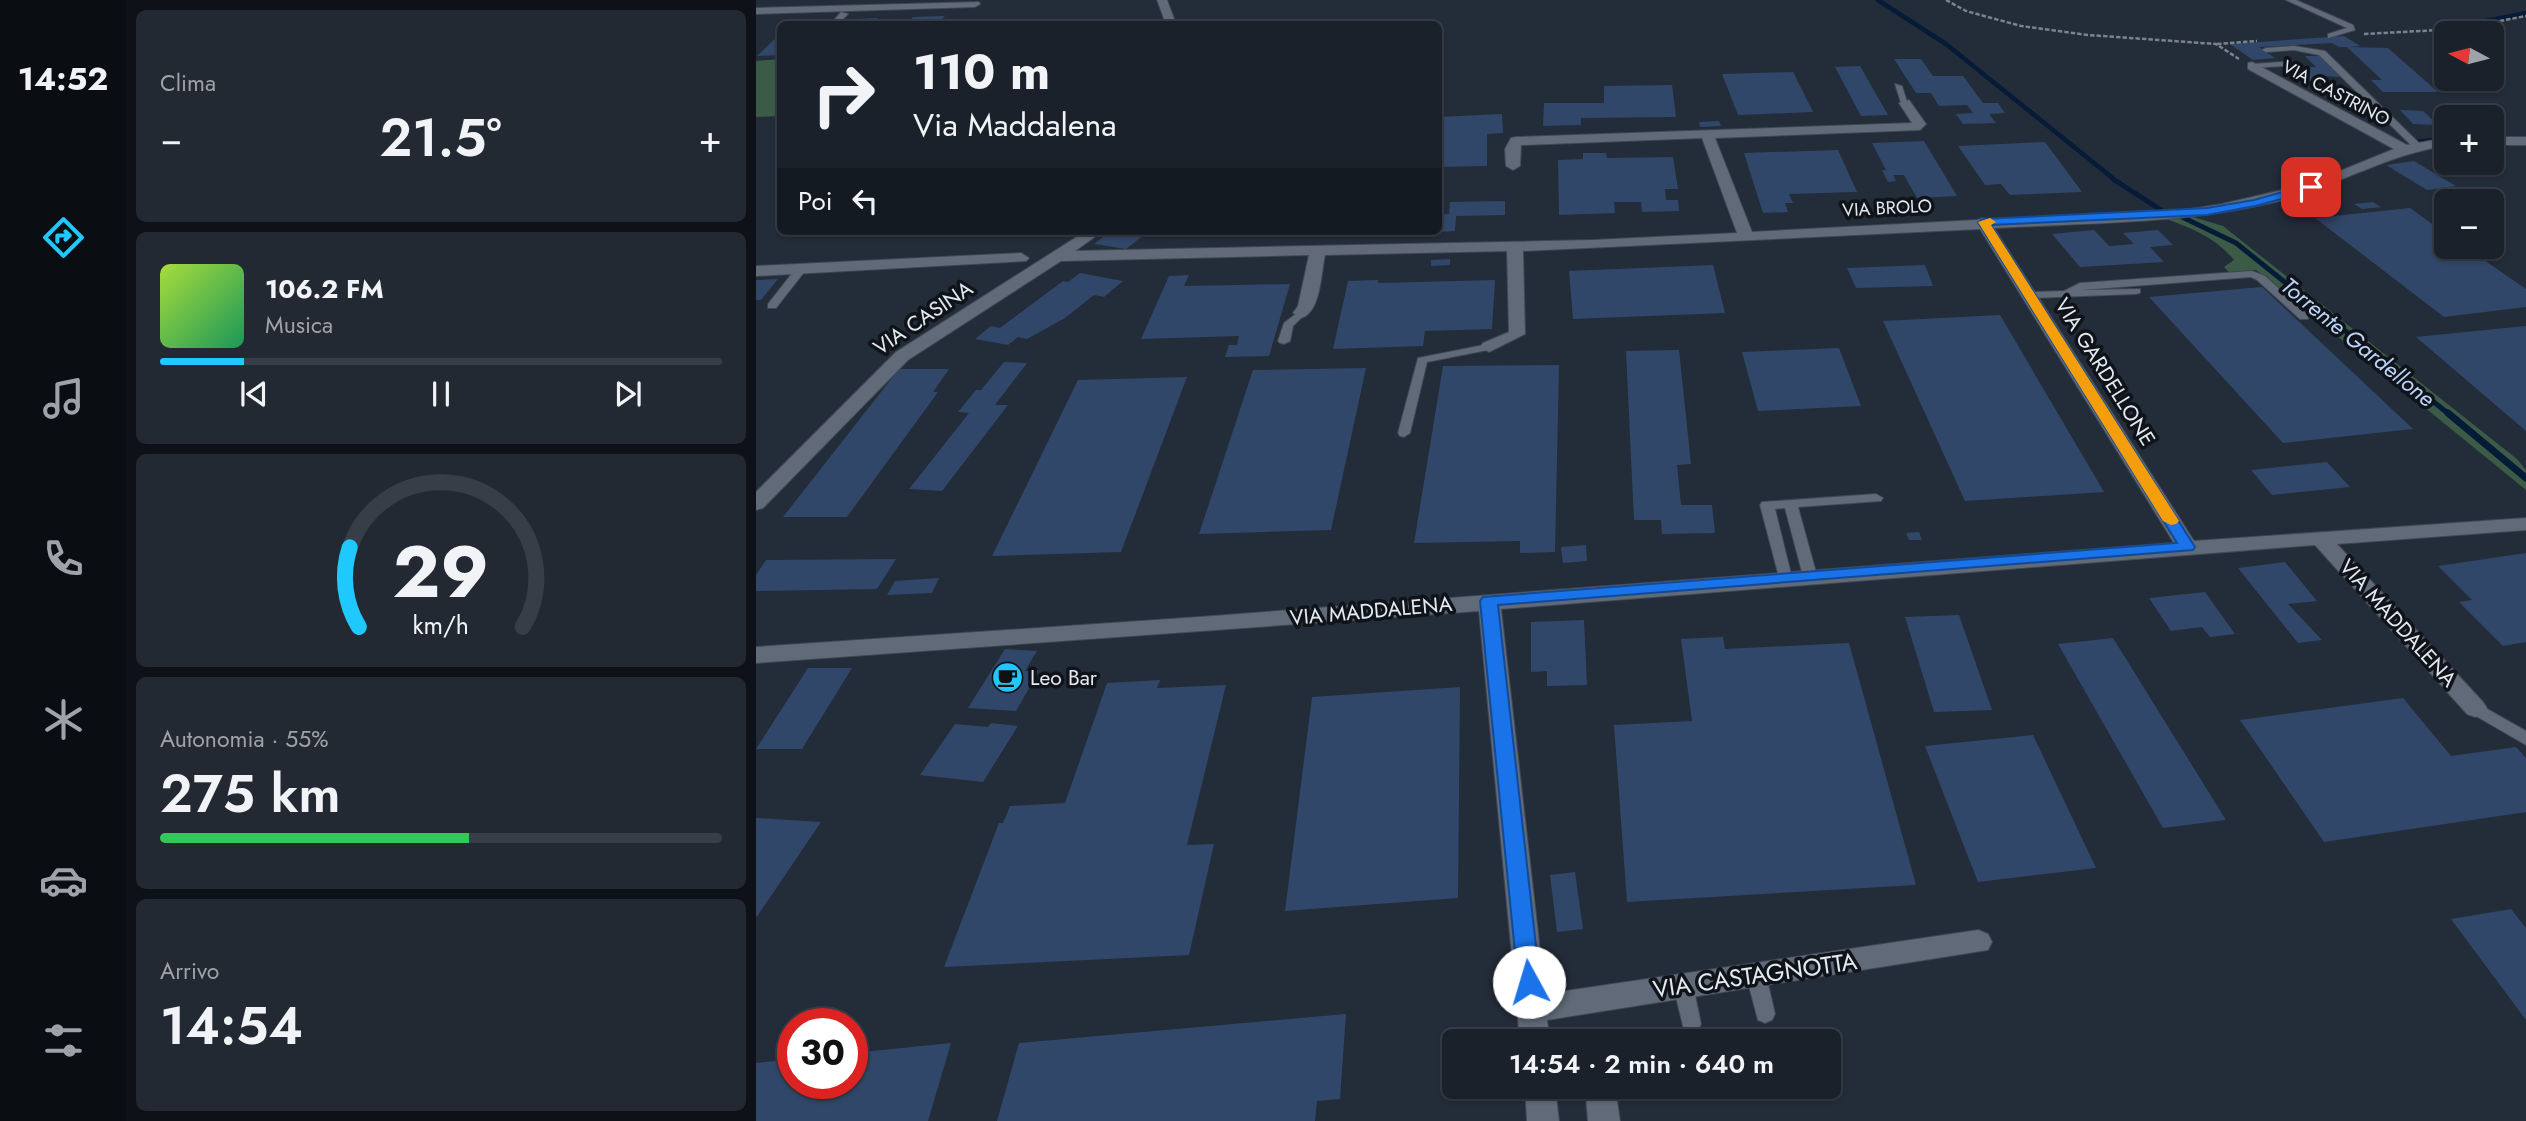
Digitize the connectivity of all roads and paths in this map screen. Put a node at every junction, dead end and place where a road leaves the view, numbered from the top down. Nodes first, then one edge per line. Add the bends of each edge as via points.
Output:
1 (1162, 0) edge
2 (1946, 0) edge
3 (2290, 0) edge
4 (975, 4) dead end
5 (850, 8) edge
6 (756, 11) edge
7 (2526, 16) edge
8 (837, 21) edge
9 (1170, 21) edge
10 (2331, 36) joint
11 (2259, 40) dead end
12 (2216, 44) junction
13 (2266, 50) dead end
14 (2281, 64) dead end
15 (2252, 66) junction
16 (1898, 86) dead end
17 (1905, 103) joint
18 (1707, 134) junction
19 (2504, 141) edge
20 (2526, 141) edge
21 (2434, 144) edge
22 (2410, 147) junction
23 (1513, 166) dead end
24 (1983, 222) junction
25 (1090, 235) edge
26 (1746, 236) junction
27 (1515, 247) junction
28 (1318, 251) junction
29 (1061, 256) junction
30 (1021, 258) junction
31 (801, 269) junction
32 (756, 271) edge
33 (2194, 286) dead end
34 (2068, 292) junction
35 (2030, 295) junction
36 (772, 306) dead end
37 (1301, 313) joint
38 (2304, 317) dead end
39 (1284, 341) dead end
40 (1489, 347) joint
41 (1404, 433) dead end
42 (759, 497) edge
43 (1876, 498) dead end
44 (1790, 503) junction
45 (2526, 524) edge
46 (2320, 538) junction
47 (2187, 547) junction
48 (1810, 576) junction
49 (1785, 578) junction
50 (1489, 601) junction
51 (756, 655) edge
52 (2475, 708) joint
53 (2526, 739) edge
54 (1978, 942) dead end
55 (1756, 975) junction
56 (1683, 985) junction
57 (1532, 1009) junction
58 (1765, 1014) dead end
59 (1691, 1024) dead end
60 (1534, 1029) edge
61 (1541, 1099) edge
62 (1601, 1099) edge
63 (1543, 1121) edge
64 (1604, 1121) edge

1 - 9 street
2 - 12 path via 1966,11 2021,26
3 - 10 lane via 2350,27
4 - 5 street
5 - 6 street
5 - 8 lane
7 - 10 path via 2458,29
11 - 12 path
12 - 15 path
13 - 22 lane via 2322,53
14 - 15 lane
15 - 22 street, VIA CASTRINO
16 - 17 lane
17 - 18 street via 1919,124 1914,127
18 - 23 street via 1516,141 1511,149
18 - 26 street
19 - 20 street
21 - 22 street, VIA BROLO
22 - 24 street, VIA BROLO via 2330,181 2223,209
24 - 26 street, VIA BROLO
24 - 35 street, VIA GARDELLONE
25 - 29 street, VIA CASINA
26 - 27 street, VIA BROLO
27 - 28 street, VIA BROLO
27 - 40 street via 1517,334
28 - 29 street, VIA BROLO
28 - 37 street
29 - 30 street, VIA BROLO
29 - 30 street, VIA BROLO
29 - 42 street, VIA CASINA via 902,356
30 - 31 street, VIA BROLO
31 - 32 street, VIA BROLO
31 - 36 lane
33 - 34 lane via 2087,295
34 - 35 lane
34 - 38 lane via 2089,285 2252,274
35 - 47 street, VIA GARDELLONE
37 - 39 lane via 1287,325
40 - 41 lane via 1422,360
43 - 44 lane
44 - 48 lane
44 - 49 lane via 1768,505
45 - 46 street, VIA MADDALENA
46 - 47 street, VIA MADDALENA
46 - 52 street, VIA MADDALENA
47 - 48 street, VIA MADDALENA
48 - 49 street, VIA MADDALENA
49 - 50 street, VIA MADDALENA
50 - 51 street, VIA MADDALENA via 1110,634
50 - 57 street
52 - 53 lane
54 - 55 street, VIA CASTAGNOTTA
55 - 56 street, VIA CASTAGNOTTA
55 - 58 lane
56 - 57 street, VIA CASTAGNOTTA
56 - 59 lane
57 - 60 street
61 - 63 street
62 - 64 street

